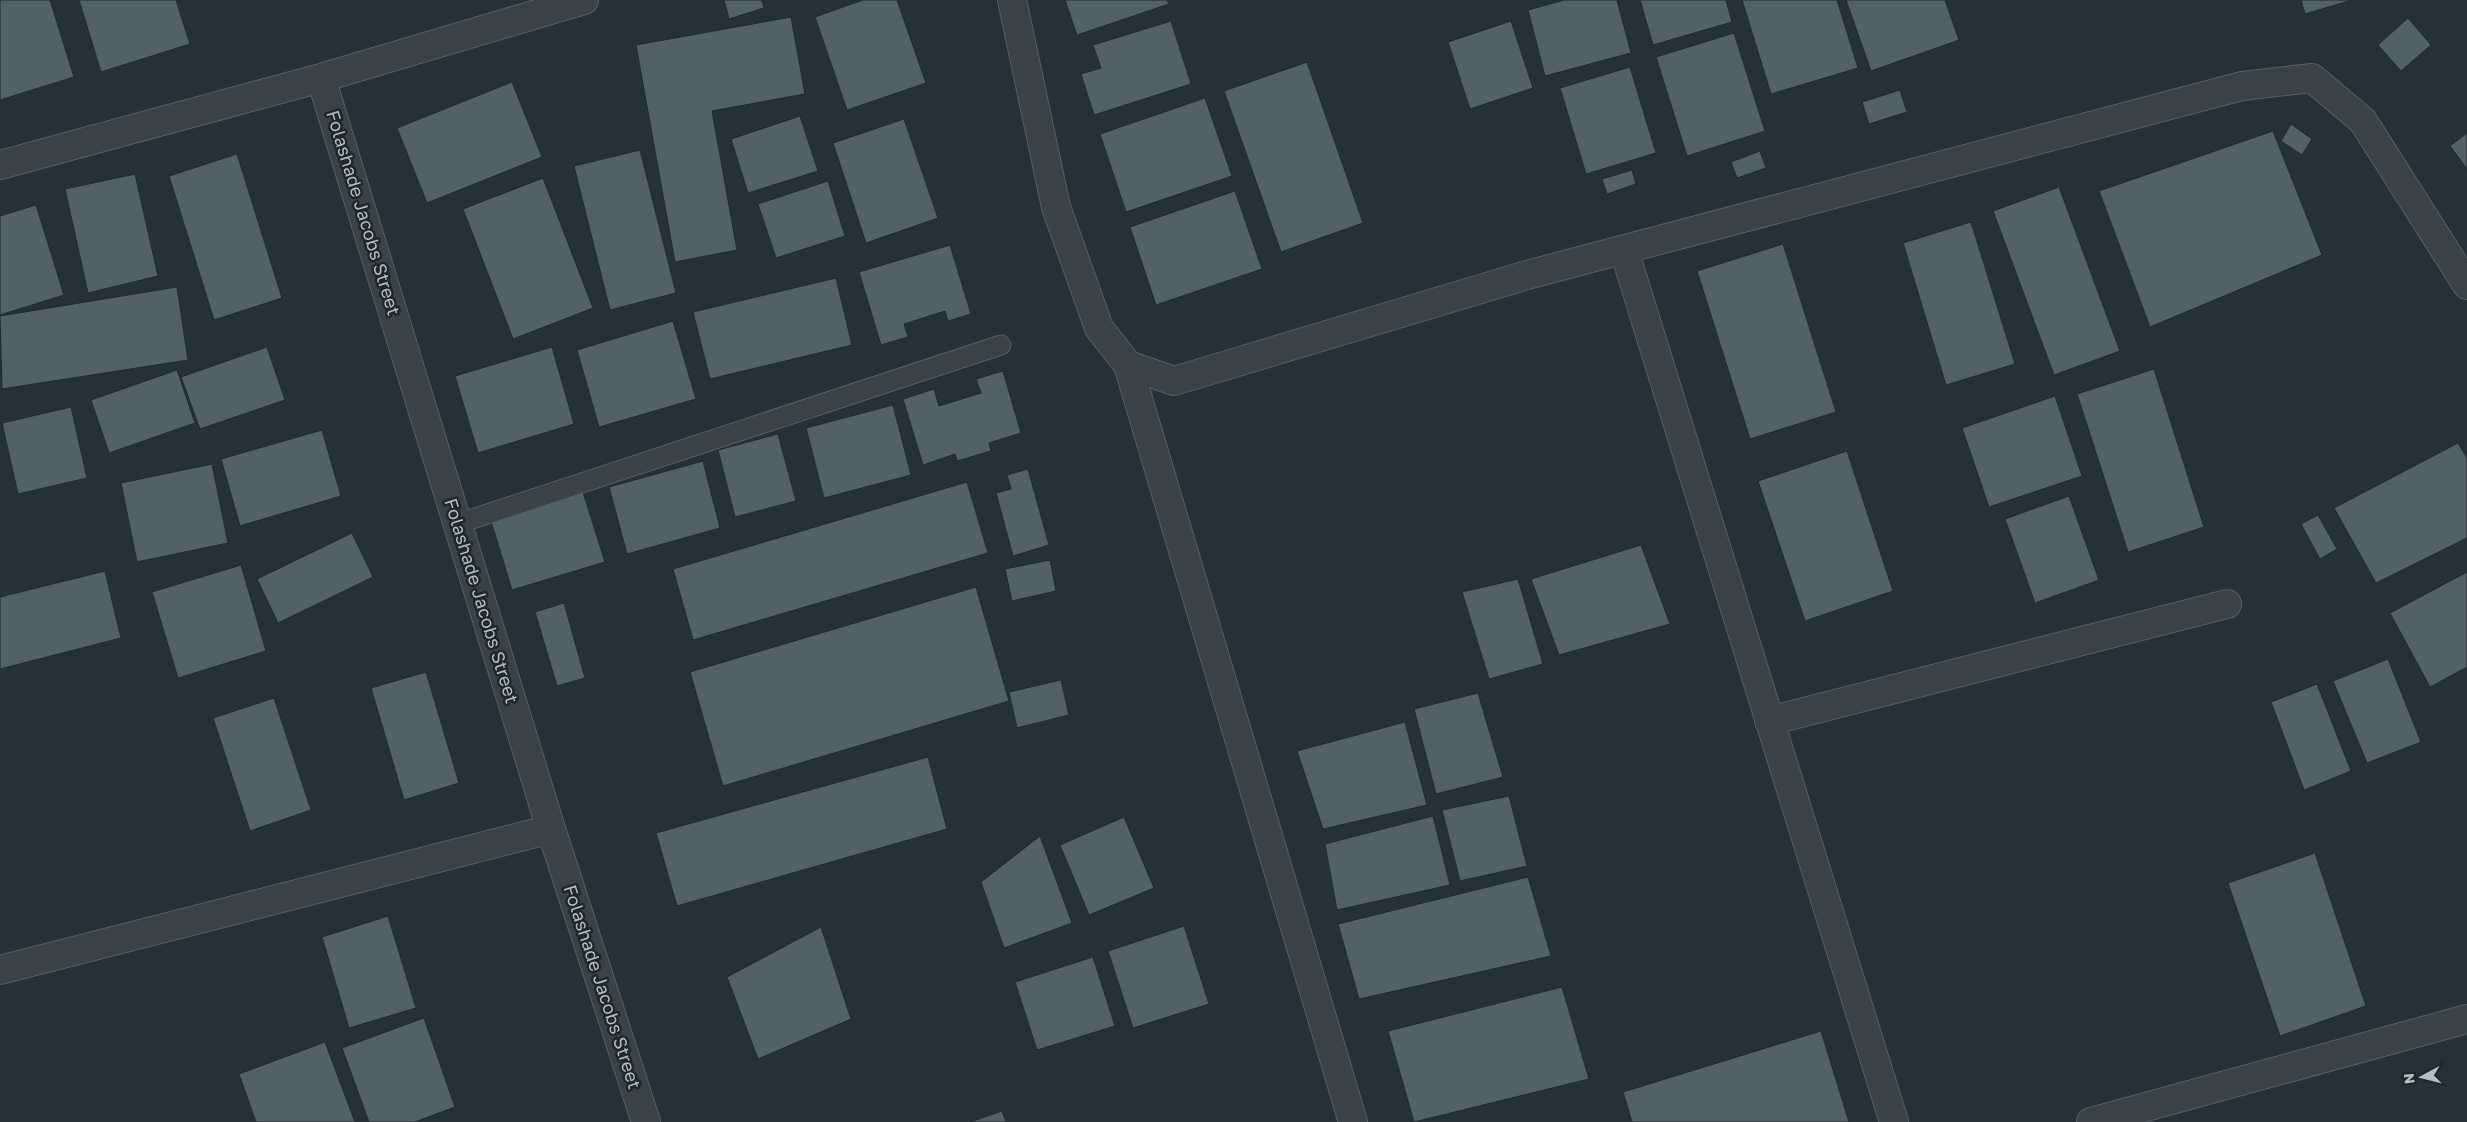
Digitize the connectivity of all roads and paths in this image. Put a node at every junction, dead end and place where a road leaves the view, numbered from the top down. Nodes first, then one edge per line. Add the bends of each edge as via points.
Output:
1 (584, 0) edge
2 (1012, 0) edge
3 (322, 78) junction
4 (0, 165) edge
5 (1624, 250) junction
6 (2467, 285) edge
7 (1002, 345) dead end
8 (1128, 364) junction
9 (457, 524) junction
10 (2227, 604) dead end
11 (1769, 721) junction
12 (550, 829) junction
13 (0, 970) edge
14 (2467, 1019) edge
15 (646, 1122) edge
16 (1353, 1122) edge
17 (1894, 1122) edge
18 (2091, 1122) edge

1 - 3 street
2 - 8 street via 1056,207 1099,328
3 - 4 street
3 - 9 street, Folashade Jacobs Street
5 - 6 street via 2242,86 2312,78 2363,121
5 - 8 street via 1526,275 1174,380
5 - 11 street
7 - 9 lane
8 - 16 street
9 - 12 street, Folashade Jacobs Street
10 - 11 street
11 - 17 street
12 - 13 street
12 - 15 street, Folashade Jacobs Street
14 - 18 street

